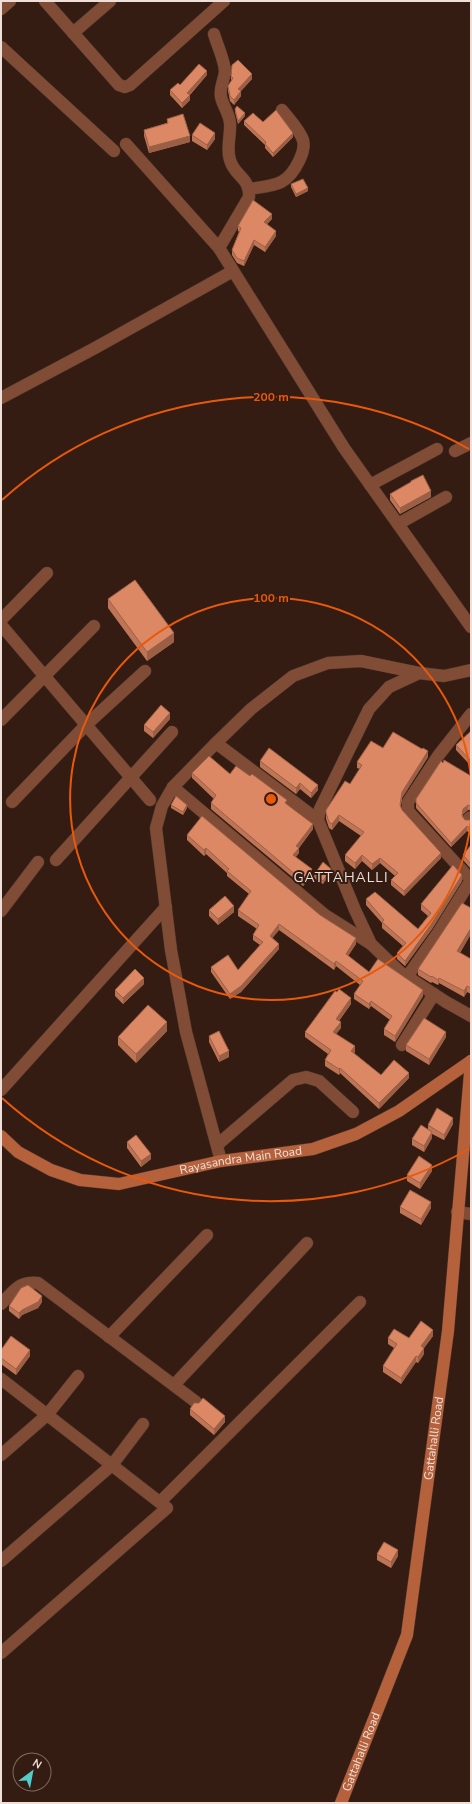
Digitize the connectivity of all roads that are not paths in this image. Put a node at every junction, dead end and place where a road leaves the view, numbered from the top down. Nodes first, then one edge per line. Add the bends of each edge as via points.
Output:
1 (10, 1) edge
2 (45, 1) edge
3 (110, 1) edge
4 (224, 1) edge
5 (1, 9) edge
6 (73, 33) junction
7 (214, 34) dead end
8 (1, 47) edge
9 (282, 110) dead end
10 (126, 144) dead end
11 (114, 151) dead end
12 (249, 189) junction
13 (219, 248) junction
14 (233, 272) junction
15 (1, 398) edge
16 (471, 443) edge
17 (437, 449) dead end
18 (455, 451) dead end
19 (370, 485) junction
20 (446, 497) dead end
21 (398, 524) junction
22 (47, 573) dead end
23 (1, 620) edge
24 (1, 625) edge
25 (94, 626) dead end
26 (471, 627) edge
27 (471, 670) edge
28 (145, 671) dead end
29 (419, 673) junction
30 (44, 676) junction
31 (471, 714) edge
32 (1, 720) edge
33 (86, 725) junction
34 (172, 732) dead end
35 (216, 743) junction
36 (131, 777) junction
37 (173, 787) junction
38 (150, 800) dead end
39 (12, 802) dead end
40 (318, 820) junction
41 (56, 860) dead end
42 (38, 862) dead end
43 (166, 907) junction
44 (1, 911) edge
45 (371, 944) junction
46 (407, 977) junction
47 (434, 994) junction
48 (471, 1016) edge
49 (402, 1045) dead end
50 (471, 1061) edge
51 (469, 1089) edge
52 (1, 1090) edge
53 (353, 1112) dead end
54 (1, 1136) edge
55 (217, 1146) junction
56 (221, 1161) junction
57 (457, 1212) junction
58 (471, 1214) edge
59 (207, 1235) dead end
60 (307, 1243) dead end
61 (360, 1302) dead end
62 (1, 1304) edge
63 (109, 1337) junction
64 (78, 1376) dead end
65 (1, 1379) edge
66 (174, 1385) junction
67 (196, 1402) edge
68 (47, 1415) junction
69 (143, 1424) dead end
70 (1, 1455) edge
71 (112, 1465) junction
72 (160, 1502) junction
73 (1, 1561) edge
74 (1, 1653) edge
75 (341, 1803) edge

1 - 5 street
2 - 6 street
3 - 6 street
4 - 6 street via 125,87 119,85
7 - 12 street via 225,71 220,96 229,116 230,160
8 - 11 street
9 - 12 street via 300,133 304,142 302,155 288,179 278,185
10 - 13 street
12 - 13 street via 249,197
13 - 14 street
14 - 15 street
14 - 19 street
16 - 18 street
17 - 19 street
19 - 21 street
20 - 21 street
21 - 26 street
22 - 23 street
24 - 30 street
25 - 30 street
27 - 29 street via 444,676
28 - 33 street
29 - 35 street via 361,660 328,663 293,676 251,709
29 - 40 street via 389,687 369,709 320,809
30 - 32 street
30 - 33 street
31 - 46 street via 438,756 408,802 408,811 471,880
33 - 36 street
33 - 39 street
34 - 36 street
35 - 37 street
35 - 40 street
36 - 38 street
36 - 41 street
37 - 43 street via 162,806 156,828
37 - 45 street via 324,915
40 - 45 street
42 - 44 street
43 - 52 street
43 - 55 street via 186,1032
45 - 46 street
46 - 47 street
47 - 48 street
47 - 49 street
50 - 51 main road, Gattahalli Road
50 - 56 main road, Rayasandra Main Road via 399,1111 356,1134 312,1149
51 - 57 main road, Gattahalli Road
53 - 55 street via 319,1081 306,1077 293,1080
54 - 56 main road, Rayasandra Main Road via 18,1152 51,1170 80,1180 119,1184
55 - 56 street
57 - 58 street
57 - 75 main road, Gattahalli Road via 448,1331 407,1635
59 - 63 street
60 - 66 street
61 - 72 street
62 - 63 street via 20,1284 38,1283
63 - 66 street
64 - 68 street
65 - 68 street
66 - 67 street
68 - 70 street
68 - 71 street
69 - 71 street
71 - 72 street
71 - 73 street
72 - 74 street via 167,1508

